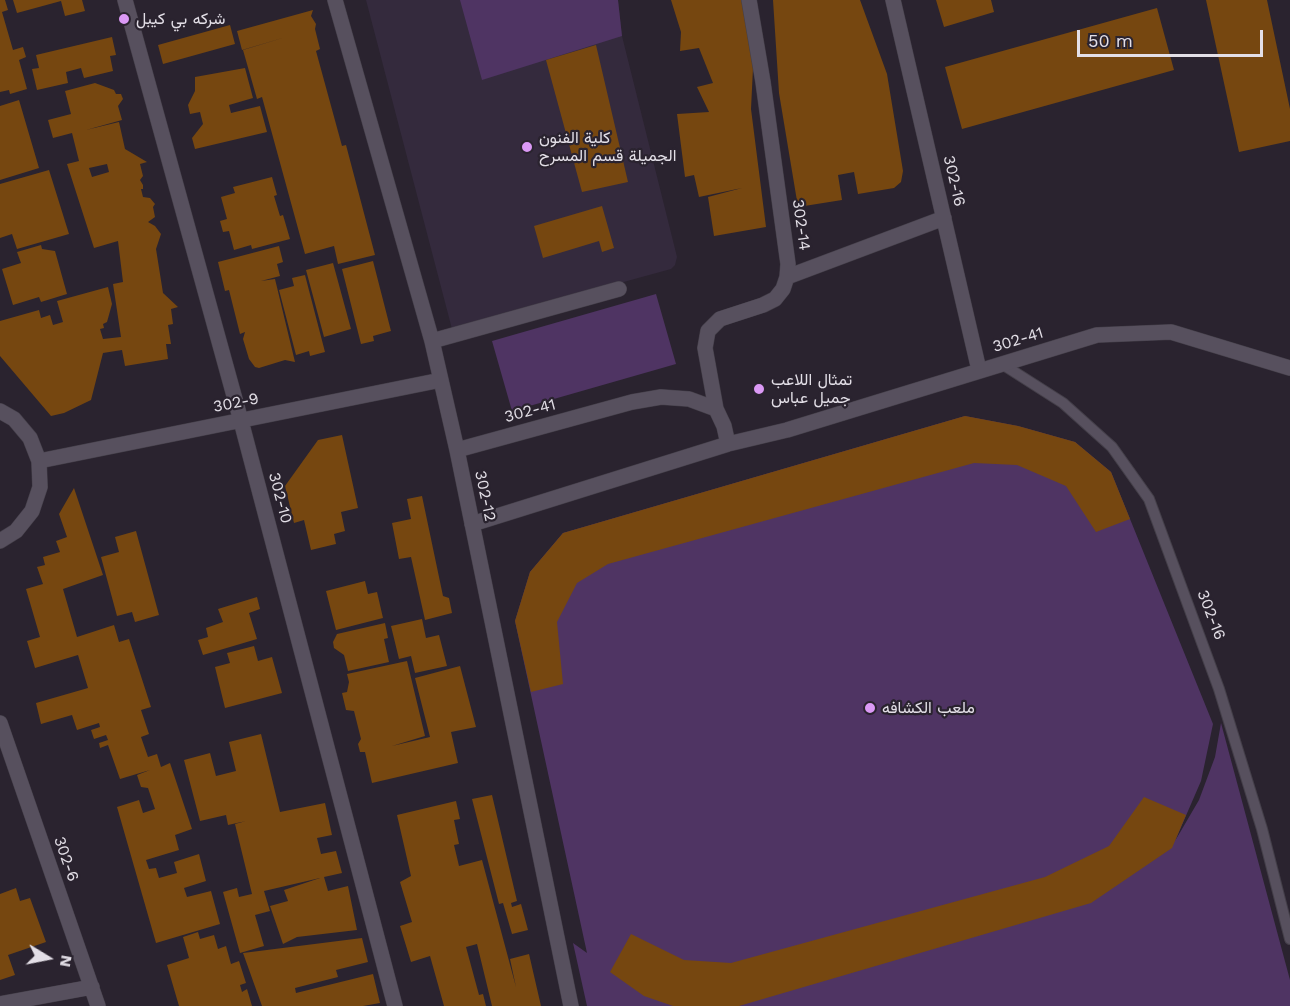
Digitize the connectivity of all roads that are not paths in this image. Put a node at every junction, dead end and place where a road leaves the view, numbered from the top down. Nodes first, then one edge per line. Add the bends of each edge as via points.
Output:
1 (124, 0) edge
2 (335, 0) edge
3 (749, 0) edge
4 (893, 0) edge
5 (944, 218) junction
6 (787, 277) junction
7 (619, 289) dead end
8 (432, 341) junction
9 (1002, 364) junction
10 (1290, 368) edge
11 (980, 370) junction
12 (441, 380) junction
13 (716, 409) junction
14 (0, 411) edge
15 (241, 421) junction
16 (728, 444) junction
17 (457, 450) junction
18 (39, 461) junction
19 (472, 524) junction
20 (0, 542) edge
21 (0, 723) edge
22 (1290, 939) edge
23 (92, 987) junction
24 (0, 1004) edge
25 (98, 1006) edge
26 (395, 1006) edge
27 (571, 1006) edge

1 - 15 street, 302-10
2 - 8 street, 302-12
3 - 6 street, 302-14
4 - 5 street, 302-16
5 - 6 street
5 - 11 street, 302-16
6 - 13 street via 775,299 720,319 708,331 705,348
7 - 8 street
8 - 12 street, 302-12
9 - 10 street, 302-41 via 1097,335 1171,332
9 - 11 street, 302-41
9 - 22 lane, 302-16 via 1063,403 1112,447 1149,499 1219,689 1262,829
11 - 16 street, 302-41 via 787,430
12 - 15 street, 302-9
12 - 17 street, 302-12
13 - 16 street
13 - 17 street, 302-41 via 689,399 661,397
14 - 18 street via 14,419 30,438
15 - 18 street, 302-9
15 - 26 street, 302-10
16 - 19 street, 302-41
17 - 19 street, 302-12
18 - 20 street via 39,487 32,511 16,531
19 - 27 street, 302-12
21 - 23 street, 302-6
23 - 24 street
23 - 25 street, 302-6

